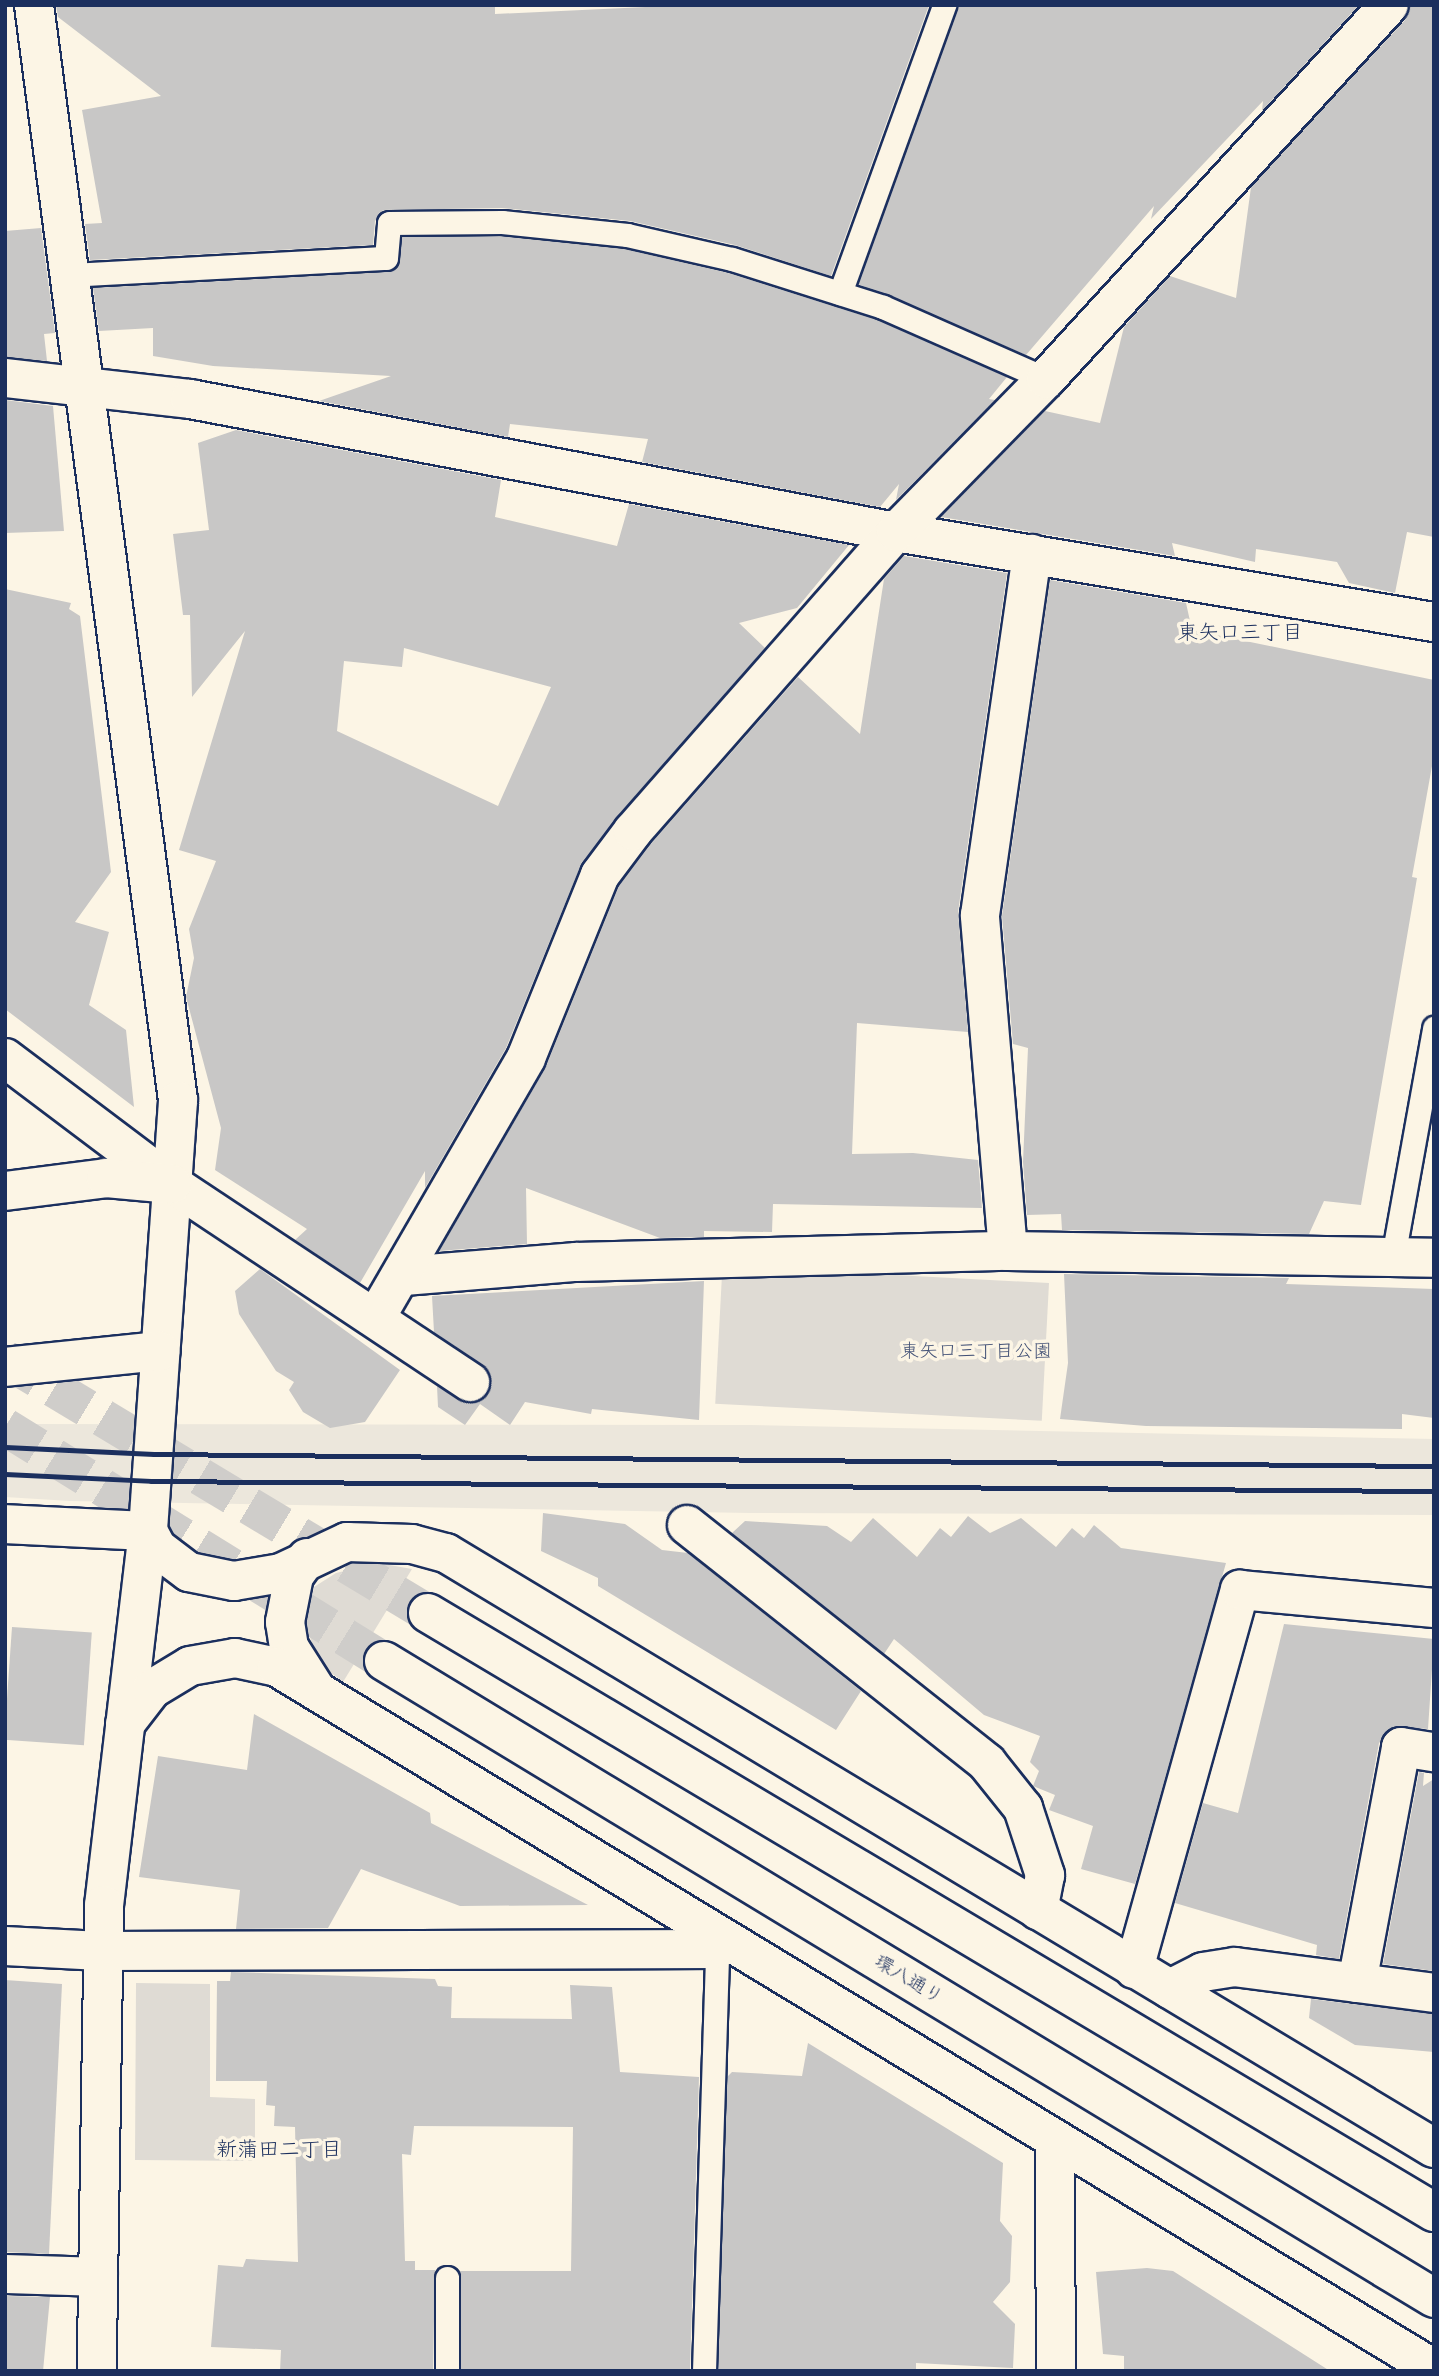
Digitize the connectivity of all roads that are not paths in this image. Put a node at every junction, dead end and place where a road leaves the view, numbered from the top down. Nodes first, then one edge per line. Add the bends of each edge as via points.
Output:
1 (34, 5) edge
2 (944, 5) edge
3 (1389, 5) edge
4 (69, 275) junction
5 (840, 293) junction
6 (5, 379) edge
7 (1046, 379) junction
8 (83, 383) junction
9 (896, 532) junction
10 (1032, 554) junction
11 (1434, 622) edge
12 (1434, 1028) edge
13 (5, 1058) edge
14 (172, 1184) junction
15 (5, 1191) edge
16 (1008, 1251) junction
17 (1393, 1257) junction
18 (1434, 1258) edge
19 (404, 1276) junction
20 (376, 1317) junction
21 (160, 1352) junction
22 (5, 1367) edge
23 (470, 1382) dead end
24 (5, 1524) edge
25 (687, 1525) dead end
26 (148, 1531) junction
27 (307, 1558) junction
28 (1434, 1608) edge
29 (428, 1613) tunnel mouth
30 (384, 1661) tunnel mouth
31 (319, 1693) junction
32 (125, 1724) junction
33 (1434, 1752) edge
34 (1038, 1910) junction
35 (720, 1945) junction
36 (5, 1946) edge
37 (102, 1951) junction
38 (1134, 1969) junction
39 (1356, 1983) junction
40 (1170, 1989) junction
41 (1434, 1993) edge
42 (1055, 2140) junction
43 (1434, 2148) edge
44 (1434, 2212) edge
45 (5, 2274) edge
46 (98, 2277) junction
47 (447, 2278) dead end
48 (1434, 2298) edge
49 (1434, 2369) edge
50 (97, 2371) edge
51 (447, 2371) edge
52 (704, 2371) edge
53 (1056, 2371) edge

1 - 4 street
2 - 5 lane
3 - 7 street
4 - 5 lane via 386,258 389,223 502,222 627,235 732,259
4 - 8 street
5 - 7 lane
6 - 8 street
7 - 9 street
8 - 9 street
8 - 14 street via 178,1101
9 - 10 street
9 - 19 street via 600,875 526,1058
10 - 11 street
10 - 16 street via 980,915
12 - 17 lane
13 - 14 street
14 - 15 street via 106,1178
14 - 20 street
14 - 21 street
16 - 17 street
16 - 19 street via 576,1262
17 - 18 street
19 - 20 street
20 - 23 street
21 - 22 street
21 - 26 street
24 - 26 street
25 - 34 street via 987,1763 1023,1808 1045,1875
26 - 27 street via 172,1561 210,1578 253,1580 281,1573
26 - 32 street
27 - 31 street via 290,1586 285,1622 289,1647
27 - 34 street via 348,1542 412,1544 446,1553
28 - 38 street via 1240,1590
29 - 44 street
30 - 48 street, 環八通り
31 - 32 street via 277,1667 235,1658 211,1660 169,1675 136,1704
31 - 35 street
32 - 37 street
33 - 39 street via 1401,1747
34 - 38 street
35 - 37 street
35 - 42 street
35 - 52 lane
36 - 37 street
37 - 46 street
38 - 40 street
39 - 40 street via 1235,1967 1203,1972
39 - 41 street
40 - 43 street
42 - 49 street
42 - 53 street
45 - 46 street
46 - 50 street
47 - 51 lane

